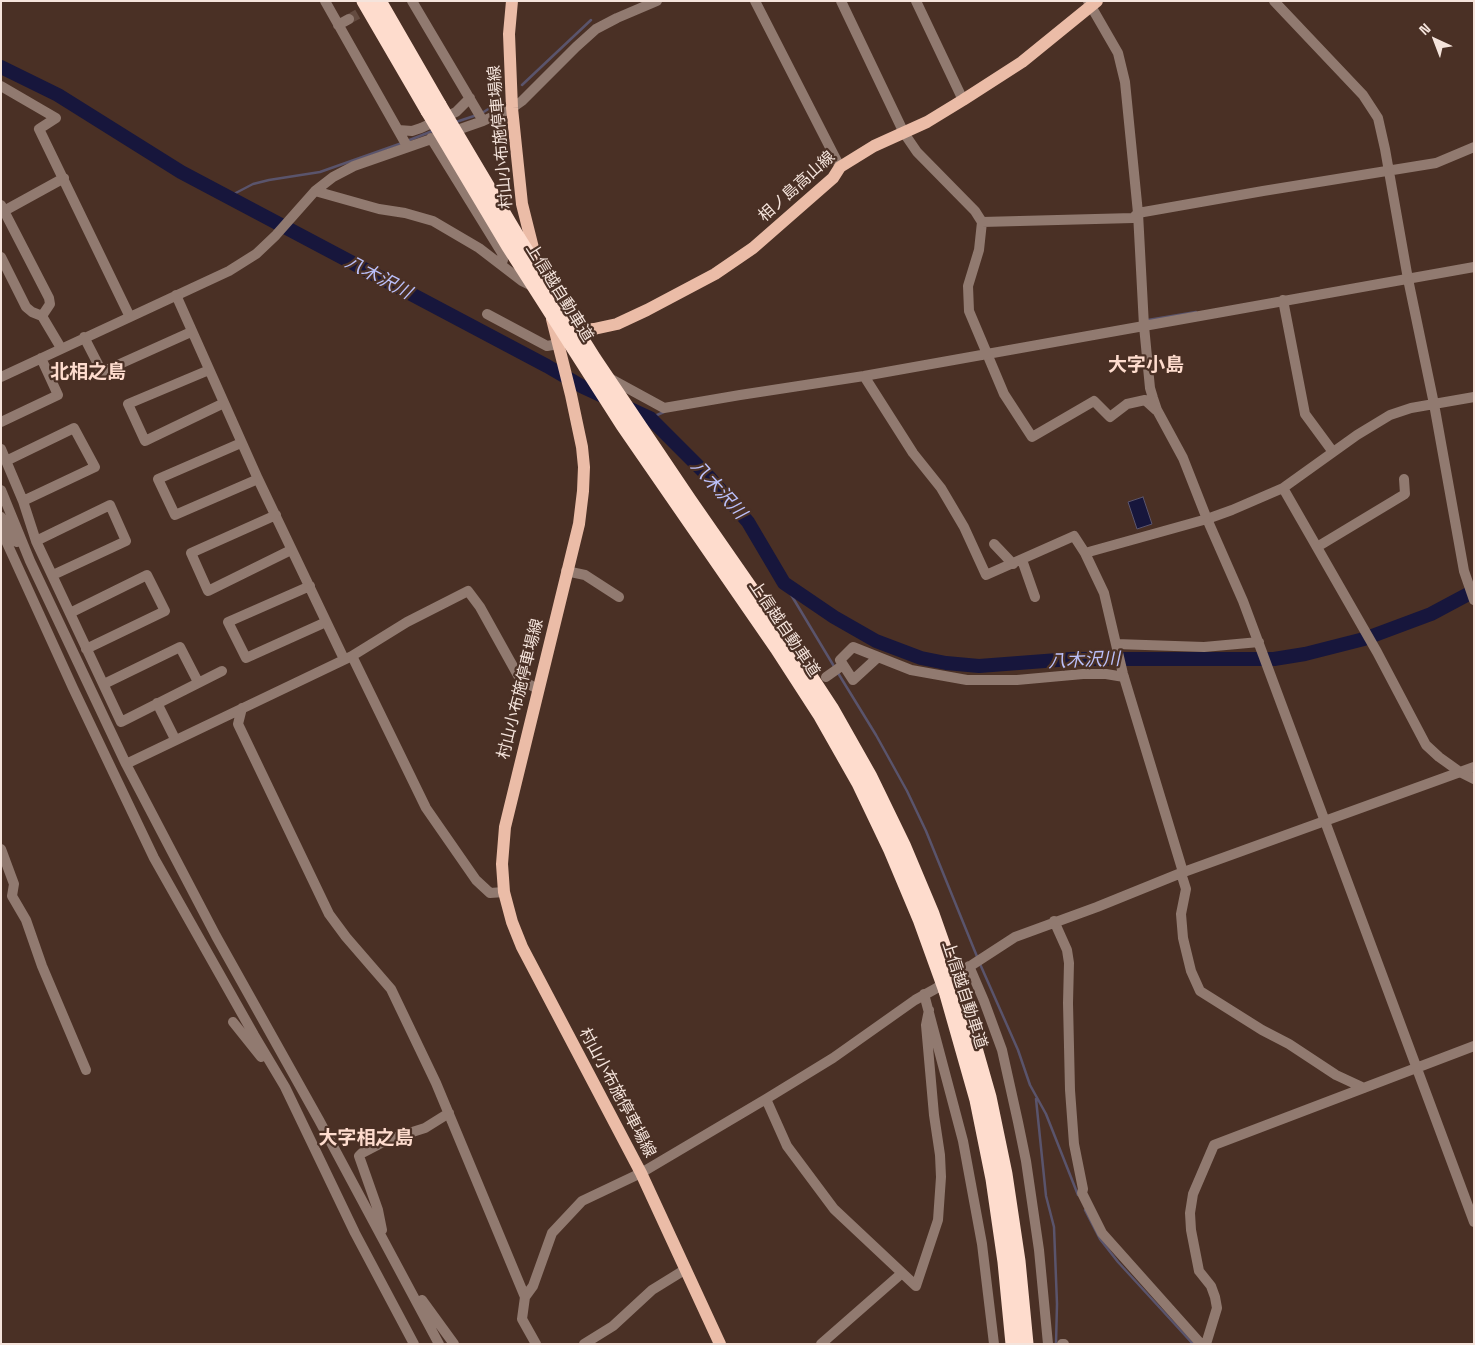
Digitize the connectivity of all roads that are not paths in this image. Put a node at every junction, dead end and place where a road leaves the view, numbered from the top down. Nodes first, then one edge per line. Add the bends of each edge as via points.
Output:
1 (325, 1) edge
2 (364, 1) edge
3 (379, 1) edge
4 (412, 1) edge
5 (512, 1) edge
6 (657, 1) edge
7 (755, 1) edge
8 (841, 1) edge
9 (916, 1) edge
10 (1274, 1) edge
11 (1092, 3) edge
12 (349, 19) tunnel mouth
13 (338, 25) junction
14 (1, 86) edge
15 (470, 98) junction
16 (963, 100) junction
17 (433, 108) junction
18 (512, 108) junction
19 (481, 116) junction
20 (398, 130) junction
21 (904, 133) junction
22 (431, 138) junction
23 (406, 143) junction
24 (1474, 147) edge
25 (840, 167) junction
26 (1388, 170) junction
27 (64, 178) junction
28 (316, 191) junction
29 (3, 208) edge
30 (1138, 213) junction
31 (982, 222) junction
32 (1, 257) edge
33 (501, 265) junction
34 (1474, 267) edge
35 (1408, 279) junction
36 (544, 292) junction
37 (176, 295) junction
38 (1283, 300) junction
39 (487, 314) dead end
40 (42, 316) junction
41 (130, 317) junction
42 (1144, 326) junction
43 (191, 332) junction
44 (84, 338) junction
45 (558, 345) junction
46 (61, 348) junction
47 (986, 354) junction
48 (40, 358) junction
49 (209, 370) junction
50 (864, 376) junction
51 (1, 377) edge
52 (1474, 397) edge
53 (224, 403) junction
54 (1434, 404) junction
55 (1157, 410) junction
56 (1, 422) edge
57 (241, 443) junction
58 (1, 449) edge
59 (1333, 452) junction
60 (6, 461) junction
61 (258, 479) junction
62 (1404, 479) dead end
63 (1283, 488) junction
64 (1, 490) edge
65 (23, 501) junction
66 (276, 515) junction
67 (1, 518) edge
68 (1207, 519) junction
69 (1, 530) edge
70 (36, 541) junction
71 (994, 544) dead end
72 (1317, 547) junction
73 (291, 550) junction
74 (1085, 553) junction
75 (30, 561) junction
76 (1017, 562) junction
77 (566, 571) junction
78 (53, 575) junction
79 (310, 586) junction
80 (1035, 596) dead end
81 (619, 597) dead end
82 (1474, 600) edge
83 (70, 613) junction
84 (326, 622) junction
85 (1116, 644) junction
86 (1260, 644) junction
87 (86, 649) junction
88 (348, 657) junction
89 (877, 658) junction
90 (843, 666) junction
91 (222, 671) dead end
92 (1124, 675) junction
93 (826, 677) dead end
94 (198, 682) junction
95 (104, 684) junction
96 (538, 690) junction
97 (157, 703) junction
98 (242, 708) junction
99 (175, 739) junction
100 (126, 764) junction
101 (1474, 767) edge
102 (1460, 772) junction
103 (1474, 779) edge
104 (1325, 821) junction
105 (1, 849) edge
106 (1182, 873) junction
107 (504, 892) junction
108 (1054, 922) junction
109 (971, 965) junction
110 (952, 988) junction
111 (924, 994) junction
112 (929, 1010) junction
113 (232, 1022) dead end
114 (1474, 1046) edge
115 (1416, 1068) junction
116 (86, 1070) dead end
117 (286, 1087) junction
118 (1364, 1088) junction
119 (766, 1099) junction
120 (450, 1113) junction
121 (319, 1120) junction
122 (641, 1173) junction
123 (1474, 1222) edge
124 (384, 1241) junction
125 (686, 1269) junction
126 (902, 1273) junction
127 (407, 1282) junction
128 (525, 1297) junction
129 (414, 1344) edge
130 (439, 1344) edge
131 (454, 1344) edge
132 (536, 1344) edge
133 (584, 1344) edge
134 (720, 1344) edge
135 (821, 1344) edge
136 (994, 1344) edge
137 (1013, 1344) edge
138 (1026, 1344) edge
139 (1048, 1344) edge
140 (1201, 1344) edge
141 (1206, 1344) edge

1 - 13 street
2 - 17 highway, 上信越自動車道
3 - 17 highway, 上信越自動車道
4 - 15 street
5 - 18 main road, 村山小布施停車場線 via 509,34
6 - 18 street via 596,30
7 - 25 street
8 - 21 street
9 - 16 street
10 - 26 street via 1363,95 1378,118
11 - 16 main road, 相ノ島高山線 via 1022,62
11 - 30 street via 1118,53 1125,82
12 - 13 street
13 - 20 street
14 - 27 street via 56,118 39,130
15 - 19 street
15 - 20 street via 456,112 421,128
16 - 21 main road, 相ノ島高山線
17 - 110 highway, 上信越自動車道, bridge via 508,245 606,400 821,716 859,783
18 - 19 street
18 - 36 main road, 村山小布施停車場線 via 522,204
19 - 22 street
20 - 23 street
21 - 25 main road, 相ノ島高山線 via 874,146
21 - 31 street via 917,152
22 - 23 street
22 - 33 street via 502,253
23 - 28 street via 333,177
24 - 26 street via 1436,164
25 - 45 main road, 相ノ島高山線 via 833,178 753,248 715,274 647,310
26 - 30 street
26 - 35 street
27 - 29 street
27 - 41 street
28 - 33 street via 432,221 479,248
28 - 37 street via 256,254 229,271
29 - 40 street via 49,298 50,304
30 - 31 street via 1133,218
30 - 42 street
31 - 47 street via 979,250 968,286 969,311
32 - 40 street via 26,307
33 - 36 street
34 - 35 street
35 - 38 street
35 - 54 street
36 - 45 main road, 村山小布施停車場線
37 - 41 street
37 - 43 street
38 - 42 street
38 - 59 street via 1304,414
39 - 45 street via 547,346
40 - 46 street
41 - 44 street
42 - 47 street
42 - 55 street via 1150,388
43 - 44 street via 102,372
43 - 49 street
44 - 46 street
45 - 50 street via 664,408
45 - 77 main road, 村山小布施停車場線 via 576,417 584,467 578,524
46 - 48 street
47 - 50 street
47 - 55 street via 1004,394 1032,437 1094,401 1110,417 1127,404 1145,400
48 - 51 street
48 - 56 street via 58,395
49 - 53 street
49 - 53 street via 128,404 145,441
50 - 76 street via 913,453 941,488 964,527 986,575
52 - 54 street
53 - 57 street
54 - 59 street via 1390,415
54 - 82 street via 1464,571
55 - 68 street via 1184,458
57 - 61 street
57 - 61 street via 158,479 175,515
58 - 60 street
59 - 63 street
60 - 65 street
60 - 65 street via 74,428 94,467
61 - 66 street
62 - 72 street via 1405,494
63 - 68 street
63 - 72 street
64 - 75 street
65 - 70 street
66 - 73 street
66 - 73 street via 191,553 208,591
67 - 75 street
68 - 74 street
68 - 86 street
69 - 117 street via 154,858
70 - 78 street
70 - 78 street via 110,505 126,541
71 - 76 street
72 - 102 street via 1426,745
73 - 79 street
74 - 76 street via 1074,536
74 - 85 street via 1104,593
75 - 100 street
76 - 80 street
77 - 81 street via 585,575
77 - 96 main road, 村山小布施停車場線
78 - 83 street
79 - 84 street
79 - 84 street via 228,622 246,658
83 - 87 street
83 - 87 street via 147,575 165,611
84 - 88 street
85 - 86 street via 1204,647
85 - 92 street
86 - 104 street
87 - 95 street
88 - 96 street via 406,622 468,591 520,679
88 - 98 street
88 - 107 street via 426,808 476,880 490,893
89 - 90 street via 853,680
89 - 90 street via 853,647 840,660
89 - 92 street via 911,670 967,680
90 - 93 street
91 - 94 street
92 - 106 street
94 - 95 street via 180,648
94 - 97 street
95 - 97 street via 121,722
96 - 107 main road, 村山小布施停車場線 via 505,827
97 - 99 street
98 - 99 street
98 - 120 street via 238,724 329,914 391,989
99 - 100 street
100 - 121 street via 216,936
101 - 102 street
102 - 103 street
102 - 104 street
104 - 106 street
104 - 115 street
105 - 116 street via 14,884 12,896 26,920
106 - 108 street
106 - 118 street via 1186,889 1181,914 1183,938 1200,991 1336,1075
107 - 122 main road, 村山小布施停車場線 via 522,947
108 - 109 street via 1015,937
108 - 140 street via 1067,950 1069,963 1070,1090 1082,1192 1102,1233
109 - 111 street
109 - 139 street via 1002,1050 1026,1160 1040,1250
110 - 137 highway, 上信越自動車道 via 993,1179
110 - 138 highway, 上信越自動車道 via 989,1097 1005,1174
111 - 112 street
111 - 119 street via 833,1058
112 - 126 street via 926,1025 940,1155 938,1220 916,1286
112 - 136 street via 963,1142 982,1244
113 - 117 street
114 - 115 street
115 - 118 street
115 - 123 street
117 - 121 street
117 - 129 street via 355,1233
118 - 141 street via 1214,1145 1193,1194 1190,1213 1199,1271 1210,1286 1217,1308
119 - 122 street
119 - 126 street via 787,1146 834,1209
120 - 124 street via 425,1128 387,1140 359,1156 378,1210
120 - 128 street
121 - 124 street
122 - 125 main road, 村山小布施停車場線
122 - 128 street via 582,1201 552,1233 533,1286
124 - 127 street
125 - 133 street via 652,1290 613,1326
125 - 134 main road, 村山小布施停車場線
126 - 135 street
127 - 130 street
127 - 131 street
128 - 132 street via 522,1319

